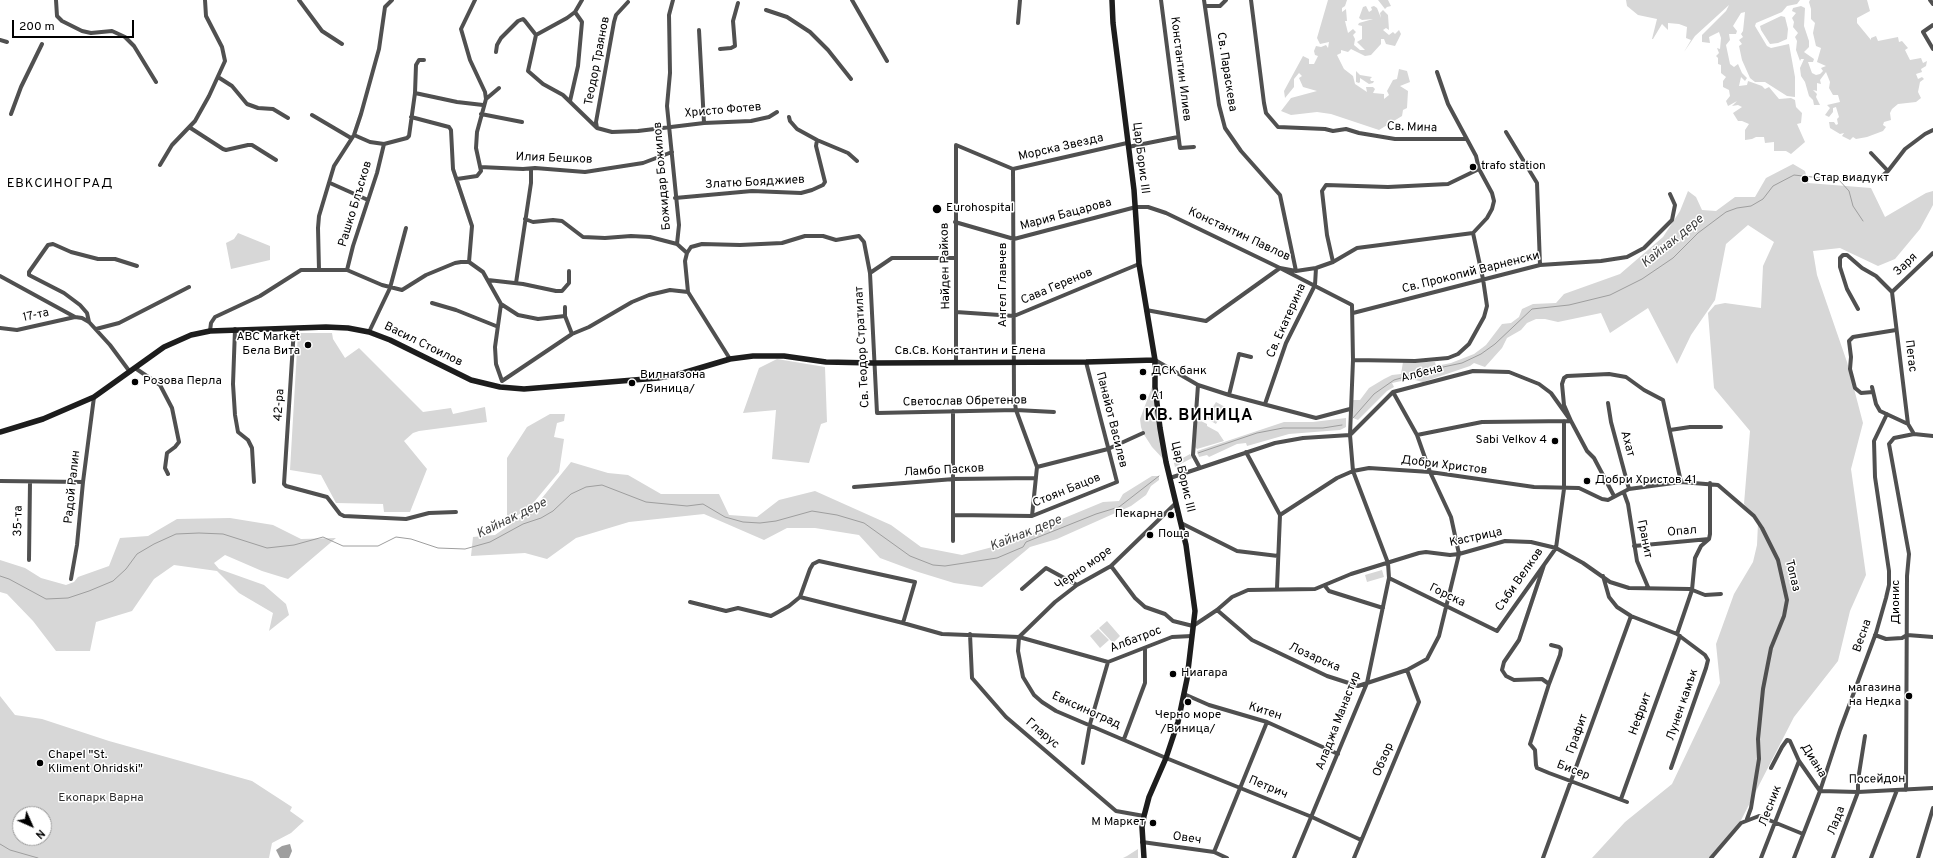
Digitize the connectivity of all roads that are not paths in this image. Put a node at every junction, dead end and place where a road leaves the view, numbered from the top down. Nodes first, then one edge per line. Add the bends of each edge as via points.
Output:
1 (56, 0) edge
2 (205, 0) edge
3 (299, 0) edge
4 (392, 0) edge
5 (475, 0) edge
6 (582, 0) edge
7 (672, 0) edge
8 (852, 0) edge
9 (1020, 0) edge
10 (1112, 0) edge
11 (1161, 0) edge
12 (1204, 0) edge
13 (1226, 0) edge
14 (1251, 0) edge
15 (1930, 0) edge
16 (628, 2) dead end
17 (738, 2) dead end
18 (1933, 4) edge
19 (1206, 6) junction
20 (766, 10) dead end
21 (575, 12) junction
22 (1018, 23) dead end
23 (1933, 25) edge
24 (699, 30) dead end
25 (536, 35) junction
26 (0, 40) edge
27 (7, 42) dead end
28 (42, 44) dead end
29 (342, 44) dead end
30 (720, 48) dead end
31 (1933, 49) edge
32 (496, 52) dead end
33 (424, 60) dead end
34 (887, 61) dead end
35 (1437, 72) dead end
36 (218, 77) junction
37 (851, 79) dead end
38 (156, 82) dead end
39 (499, 88) dead end
40 (415, 93) junction
41 (486, 99) junction
42 (570, 101) junction
43 (483, 105) junction
44 (777, 112) dead end
45 (11, 114) dead end
46 (481, 114) junction
47 (312, 115) dead end
48 (411, 117) junction
49 (288, 118) dead end
50 (790, 119) dead end
51 (522, 122) dead end
52 (704, 123) junction
53 (670, 126) junction
54 (189, 127) junction
55 (597, 128) junction
56 (1933, 130) edge
57 (1506, 132) dead end
58 (352, 137) junction
59 (1178, 138) junction
60 (1465, 139) junction
61 (817, 140) junction
62 (384, 144) junction
63 (956, 145) joint
64 (1127, 145) junction
65 (1194, 147) dead end
66 (672, 152) junction
67 (1871, 153) dead end
68 (276, 160) dead end
69 (856, 161) dead end
70 (160, 165) dead end
71 (480, 167) junction
72 (531, 169) junction
73 (1013, 169) junction
74 (1479, 169) junction
75 (1888, 171) junction
76 (1882, 176) dead end
77 (457, 179) junction
78 (330, 183) junction
79 (1670, 194) dead end
80 (675, 198) junction
81 (368, 200) junction
82 (1136, 206) junction
83 (525, 219) junction
84 (955, 222) junction
85 (406, 228) dead end
86 (1473, 232) junction
87 (1014, 239) junction
88 (677, 244) junction
89 (1933, 253) edge
90 (687, 254) junction
91 (955, 258) junction
92 (468, 262) junction
93 (1333, 262) junction
94 (1139, 264) junction
95 (1540, 265) junction
96 (137, 266) dead end
97 (1280, 268) junction
98 (1316, 268) junction
99 (319, 270) junction
100 (347, 270) junction
101 (569, 271) dead end
102 (1296, 271) junction
103 (870, 273) junction
104 (0, 276) edge
105 (1483, 279) junction
106 (488, 280) junction
107 (516, 283) junction
108 (1315, 285) junction
109 (189, 287) dead end
110 (390, 288) junction
111 (688, 292) junction
112 (1892, 292) junction
113 (432, 303) dead end
114 (501, 304) junction
115 (565, 307) dead end
116 (1858, 309) dead end
117 (1146, 310) junction
118 (956, 312) junction
119 (1353, 313) junction
120 (565, 316) junction
121 (1014, 316) junction
122 (75, 317) junction
123 (89, 322) junction
124 (496, 326) junction
125 (0, 328) edge
126 (294, 328) junction
127 (96, 329) junction
128 (235, 330) junction
129 (1896, 330) junction
130 (210, 331) junction
131 (369, 332) junction
132 (572, 334) junction
133 (786, 357) joint
134 (1251, 357) dead end
135 (730, 359) junction
136 (1155, 360) junction
137 (1353, 360) junction
138 (1086, 362) junction
139 (873, 363) junction
140 (956, 363) junction
141 (1014, 363) junction
142 (132, 370) junction
143 (501, 384) junction
144 (1198, 385) junction
145 (1393, 392) junction
146 (1229, 395) junction
147 (94, 397) junction
148 (1608, 403) dead end
149 (1265, 404) junction
150 (1350, 409) junction
151 (1016, 410) junction
152 (953, 411) junction
153 (1054, 412) dead end
154 (877, 413) joint
155 (1887, 414) junction
156 (1564, 421) junction
157 (1571, 421) junction
158 (1908, 424) junction
159 (1721, 427) dead end
160 (1670, 430) junction
161 (0, 432) edge
162 (1143, 433) dead end
163 (1914, 434) junction
164 (1350, 435) junction
165 (1417, 435) junction
166 (1933, 436) edge
167 (1108, 449) junction
168 (1246, 452) junction
169 (1037, 467) junction
170 (1200, 468) junction
171 (1352, 470) junction
172 (1430, 472) junction
173 (168, 474) dead end
174 (1036, 478) junction
175 (1170, 478) junction
176 (954, 479) junction
177 (0, 482) edge
178 (30, 482) junction
179 (83, 482) junction
180 (254, 482) dead end
181 (1117, 482) joint
182 (1681, 482) junction
183 (1710, 483) junction
184 (854, 487) dead end
185 (1564, 489) junction
186 (1629, 489) junction
187 (1624, 493) junction
188 (1614, 496) junction
189 (1176, 503) junction
190 (456, 512) dead end
191 (953, 515) junction
192 (1280, 515) junction
193 (1032, 516) junction
194 (1181, 523) junction
195 (1709, 539) junction
196 (953, 541) dead end
197 (1634, 546) junction
198 (1556, 548) junction
199 (1459, 554) junction
200 (1278, 556) junction
201 (29, 560) dead end
202 (1544, 562) junction
203 (1388, 563) junction
204 (1111, 566) junction
205 (1603, 576) junction
206 (1389, 578) junction
207 (71, 579) dead end
208 (1077, 585) junction
209 (1325, 586) junction
210 (1648, 587) junction
211 (1277, 588) junction
212 (1022, 589) dead end
213 (1692, 590) junction
214 (1721, 594) dead end
215 (800, 597) junction
216 (690, 602) dead end
217 (1447, 607) junction
218 (1383, 608) junction
219 (1218, 610) junction
220 (1631, 616) junction
221 (903, 623) junction
222 (1194, 626) junction
223 (1497, 631) joint
224 (970, 634) junction
225 (1679, 635) junction
226 (1908, 635) junction
227 (1019, 636) junction
228 (1192, 636) junction
229 (1875, 636) junction
230 (1933, 637) edge
231 (1551, 645) dead end
232 (1145, 649) junction
233 (1108, 662) junction
234 (1407, 670) junction
235 (1367, 683) junction
236 (1549, 684) junction
237 (1184, 694) junction
238 (1267, 722) junction
239 (1090, 724) junction
240 (1865, 736) dead end
241 (1124, 739) junction
242 (1338, 754) junction
243 (1166, 758) junction
244 (1799, 761) junction
245 (1083, 763) dead end
246 (1671, 768) dead end
247 (1771, 768) dead end
248 (1571, 782) junction
249 (1241, 787) junction
250 (1933, 788) edge
251 (1897, 790) junction
252 (1906, 790) junction
253 (1820, 791) junction
254 (1858, 792) junction
255 (1621, 799) junction
256 (1627, 802) dead end
257 (1933, 808) edge
258 (1144, 816) junction
259 (1312, 816) junction
260 (1747, 820) junction
261 (1775, 822) junction
262 (1803, 834) junction
263 (1361, 840) junction
264 (1142, 842) junction
265 (1214, 852) junction
266 (1712, 857) edge
267 (1144, 858) edge
268 (1227, 858) edge
269 (1294, 858) edge
270 (1354, 858) edge
271 (1543, 858) edge
272 (1718, 858) edge
273 (1761, 858) edge
274 (1794, 858) edge
275 (1833, 858) edge
276 (1871, 858) edge
277 (1918, 858) edge

1 - 38 street via 57,16 62,21 82,31 91,33 112,30 125,37 134,46
2 - 36 street via 206,16 225,57
3 - 29 street via 322,31
4 - 58 street via 385,7 375,65
5 - 41 street via 461,29
6 - 21 street
7 - 53 street, Божидар Божилов via 669,15 670,73 667,106
8 - 34 street
9 - 22 street
10 - 64 street, Цар Борис III
11 - 59 street, Константин Илиев
12 - 19 street, Св. Параскева
13 - 19 street via 1220,6
14 - 60 street, Св. Мина via 1266,114 1278,127 1333,131 1346,129 1395,139
15 - 18 street
16 - 55 street, Теодор Траянов via 616,15 614,22
17 - 30 street via 733,21 735,46
19 - 102 street, Св. Параскева via 1219,105 1226,128 1241,151 1280,195
20 - 37 street via 787,17 810,32
21 - 25 street
21 - 42 street via 582,22 578,66
23 - 31 street via 1924,32
24 - 52 street
25 - 32 street via 525,21 520,19 499,40
25 - 42 street via 528,71
26 - 27 street
28 - 45 street
33 - 40 street via 417,63
35 - 60 street via 1448,104
36 - 49 street via 232,86 252,107 273,109
36 - 54 street
39 - 41 street
40 - 43 street
40 - 48 street
41 - 43 street
42 - 55 street
43 - 46 street
44 - 52 street, Христо Фотев via 751,121
46 - 51 street
46 - 71 street via 476,141
47 - 58 street
48 - 62 street via 407,138
48 - 77 street via 450,128 453,169
50 - 61 street via 797,129
52 - 53 street, Христо Фотев
53 - 55 street, Христо Фотев via 629,132 612,132
53 - 66 street, Божидар Божилов
54 - 68 street via 223,149 252,145
54 - 70 street via 172,145
56 - 75 street via 1905,149
57 - 95 street via 1537,183
58 - 62 street
58 - 78 street via 334,166
59 - 64 street, Морска Звезда
59 - 65 street via 1180,148
60 - 74 street via 1476,156
61 - 69 street via 848,153
61 - 80 street, Златю Бояджиев via 816,146 825,182 823,186 802,193 752,191
62 - 81 street, Рашко Блъсков
63 - 73 street, Морска Звезда
63 - 84 street, Найден Райков
64 - 73 street, Морска Звезда
64 - 82 street, Цар Борис III
66 - 72 street, Илия Бешков via 643,163 585,172
66 - 80 street, Божидар Божилов
67 - 75 street
71 - 72 street, Илия Бешков
71 - 77 street via 481,172 477,176
72 - 83 street
73 - 87 street, Ангел Главчев
74 - 86 street via 1489,185 1494,201 1487,218
74 - 93 street via 1448,184 1388,187 1329,184 1323,187 1327,235
75 - 76 street
77 - 92 street via 472,226
78 - 81 street
78 - 99 street via 318,222
79 - 95 street, Св. Прокопий Варненски via 1675,205 1672,220 1652,242 1637,252 1613,260
80 - 88 street, Божидар Божилов via 679,225
81 - 100 street, Рашко Блъсков
82 - 87 street, Мария Бацарова
82 - 94 street, Цар Борис III
82 - 97 street, Константин Павлов via 1166,213
83 - 88 street via 533,222 562,221 583,237 650,237
83 - 107 street
84 - 87 street, Мария Бацарова
84 - 91 street, Найден Райков
85 - 110 street
86 - 93 street, Константин Павлов via 1357,248
86 - 105 street
87 - 121 street, Ангел Главчев
88 - 90 street, Божидар Божилов
89 - 112 street, Заря
90 - 103 street via 691,247 702,244 762,245 782,243 805,236 823,236 836,240 855,236 862,238 864,242
90 - 111 street
91 - 103 street, Св. Теодор Стратилат via 892,258
91 - 118 street, Найден Райков
92 - 106 street via 483,272
92 - 110 street via 454,263 426,275 405,289
93 - 98 street, Константин Павлов
94 - 117 street, Цар Борис III
94 - 121 street, Сава Геренов
95 - 105 street, Св. Прокопий Варненски
96 - 123 street via 115,259 98,259 48,244 29,274 80,305 87,312
97 - 102 street, Константин Павлов
97 - 108 street
97 - 117 street via 1206,321
98 - 102 street, Константин Павлов
98 - 108 street, Св. Екатерина
99 - 100 street
99 - 130 street via 301,270 260,296 215,317
100 - 110 street
101 - 107 street via 569,283 562,291
103 - 139 street, Св. Теодор Стратилат
104 - 122 street
105 - 119 street, Св. Прокопий Варненски
105 - 137 street via 1487,306 1484,317 1473,339 1458,354 1440,360
106 - 107 street
106 - 114 street
108 - 119 street via 1352,304
108 - 149 street, Св. Екатерина via 1286,343
109 - 127 street via 119,323
110 - 131 street
111 - 132 street via 670,290 648,295
111 - 135 street
112 - 116 street via 1876,276 1847,255 1841,256 1840,267 1847,290
112 - 129 street, Пегас
113 - 124 street
114 - 120 street via 524,318
114 - 124 street
115 - 120 street
117 - 136 street, Цар Борис III
118 - 121 street, Сава Геренов
118 - 140 street, Найден Райков
119 - 137 street, Аладжа Манастир
120 - 132 street
121 - 141 street, Ангел Главчев
122 - 123 street
122 - 125 street, 17-та via 17,330
123 - 127 street
124 - 143 street via 496,364
126 - 128 street, Васил Стоилов
126 - 131 street, Васил Стоилов via 334,327
126 - 190 street, 42-ра via 284,484 288,488 327,497 344,516 406,519 429,513
127 - 142 street
128 - 130 street, Васил Стоилов
128 - 180 street via 235,415 238,432 248,440 252,448
129 - 155 street via 1850,339 1850,369 1855,388 1861,393 1872,390 1877,408
129 - 158 street, Пегас
130 - 142 street, Васил Стоилов via 171,343
131 - 143 street, Васил Стоилов via 471,380
132 - 143 street
133 - 135 street, Васил Стоилов via 753,356
133 - 139 street, Св.Св. Константин и Елена via 826,362
134 - 146 street via 1239,354
135 - 143 street, Васил Стоилов via 658,378 524,389
136 - 138 street, Св.Св. Константин и Елена
136 - 144 street
136 - 175 street, Цар Борис III via 1160,428
137 - 150 street, Аладжа Манастир
138 - 141 street, Св.Св. Константин и Елена
138 - 167 street, Панайот Василев
139 - 140 street, Св.Св. Константин и Елена
139 - 154 street, Св. Теодор Стратилат
140 - 141 street, Св.Св. Константин и Елена
141 - 151 street, Ангел Главчев
142 - 147 street, Васил Стоилов
142 - 173 street via 160,384 173,412 179,442 167,453 165,468
144 - 146 street
144 - 170 street via 1193,455
145 - 157 street, Албена via 1473,371 1509,372 1539,384 1551,393
145 - 164 street, Албена
145 - 165 street
146 - 149 street
147 - 161 street, Васил Стоилов via 43,419
147 - 179 street, Радой Ралин
148 - 186 street, Ахат
149 - 150 street via 1316,418
150 - 164 street, Аладжа Манастир
151 - 152 street, Светослав Обретенов
151 - 153 street, Светослав Обретенов
151 - 169 street, Ангел Главчев
152 - 154 street, Светослав Обретенов
152 - 176 street
155 - 158 street
155 - 229 street, Весна via 1874,441 1875,477 1889,571 1886,598
156 - 157 street
156 - 165 street via 1482,422
156 - 185 street, Съби Велков
157 - 160 street via 1564,405 1564,378 1609,374 1626,377 1644,390 1660,397 1663,400
157 - 188 street, Албена
158 - 163 street
159 - 160 street
160 - 182 street
162 - 167 street
163 - 166 street
163 - 226 street, Дионис via 1894,438 1889,444 1909,554
164 - 168 street via 1303,438
164 - 171 street, Аладжа Манастир
165 - 172 street
167 - 169 street
167 - 181 street, Панайот Василев
168 - 170 street
168 - 192 street
169 - 174 street, Ангел Главчев
170 - 175 street
171 - 172 street, Добри Христов via 1369,468
171 - 192 street, Добри Христов
171 - 203 street, Аладжа Манастир
172 - 185 street, Добри Христов
172 - 199 street via 1451,517
174 - 176 street, Ламбо Пасков
174 - 193 street, Ангел Главчев
175 - 189 street, Цар Борис III
176 - 184 street, Ламбо Пасков
176 - 191 street
177 - 178 street
178 - 179 street
178 - 201 street, 35-та
179 - 207 street, Радой Ралин
181 - 193 street, Стоян Бацов
182 - 183 street, Топаз
182 - 186 street, Топаз
183 - 195 street
183 - 260 street, Топаз via 1724,489 1754,516 1778,560 1787,600 1784,616 1771,648 1763,689 1758,759
185 - 188 street, Добри Христов via 1585,489 1608,500
185 - 198 street, Съби Велков
186 - 187 street
187 - 188 street
187 - 197 street, Гранит
189 - 194 street, Цар Борис III
189 - 204 street, Черно море
191 - 193 street, Стоян Бацов
191 - 196 street
192 - 200 street
194 - 200 street via 1237,551
194 - 222 street, Цар Борис III via 1195,611
195 - 197 street, Опал
195 - 213 street, Нефрит via 1701,546 1696,558
197 - 210 street, Гранит via 1637,561
198 - 199 street, Кастрица via 1531,542 1505,541
198 - 202 street, Съби Велков
198 - 205 street, Кастрица
199 - 203 street, Кастрица via 1426,552
199 - 217 street, Лозарска
200 - 211 street
202 - 223 street, Съби Велков
202 - 236 street via 1541,579 1519,640 1504,662 1502,670 1506,676 1514,680 1542,679
203 - 206 street, Аладжа Манастир
203 - 209 street, Кастрица via 1351,574
204 - 208 street, Черно море
204 - 222 street via 1134,598 1145,607
205 - 210 street, Кастрица via 1610,582 1624,587
205 - 220 street via 1609,597 1617,607
206 - 217 street, Горска
206 - 218 street, Аладжа Манастир
208 - 212 street via 1046,568
208 - 227 street, Черно море
209 - 211 street, Кастрица via 1303,590
209 - 218 street via 1329,591
210 - 213 street, Кастрица
211 - 219 street, Кастрица via 1248,590 1232,597
213 - 214 street, Кастрица via 1705,595
213 - 225 street, Нефрит
215 - 216 street via 771,616 738,608 726,611
215 - 221 street
215 - 221 street via 810,569 819,561 915,582
217 - 223 street, Горска
217 - 234 street, Лозарска via 1439,636 1427,659
218 - 235 street, Аладжа Манастир
219 - 222 street, Кастрица
219 - 235 street, Лозарска via 1252,640 1327,676 1358,686
220 - 225 street
220 - 248 street, Графит
221 - 224 street via 942,634
222 - 228 street, Цар Борис III
224 - 227 street
224 - 258 street, Гларус via 972,678 1006,717 1116,811
225 - 246 street, Лунен камък via 1708,660
225 - 255 street, Нефрит
226 - 229 street via 1886,639
226 - 230 street
226 - 252 street, Дионис
227 - 233 street, Албатрос
227 - 239 street, Евксиноград via 1018,651 1023,677 1034,695 1056,710
228 - 232 street, Албатрос via 1172,637
228 - 237 street, Цар Борис III
229 - 253 street, Весна
231 - 236 street via 1561,649
232 - 233 street, Албатрос
232 - 241 street via 1145,683
233 - 239 street
234 - 235 street, Лозарска
234 - 263 street, Обзор via 1419,702
235 - 242 street, Аладжа Манастир
236 - 248 street, Бисер via 1530,744 1535,750 1538,768
237 - 238 street, Китен via 1209,705
237 - 243 street, Цар Борис III
238 - 242 street, Китен
238 - 249 street
239 - 241 street, Евксиноград
239 - 245 street
240 - 254 street, Лада
241 - 243 street, Евксиноград
242 - 259 street, Аладжа Манастир
243 - 249 street, Петрич
243 - 258 street, Цар Борис III via 1149,797
244 - 247 street, Диана via 1790,741 1787,740
244 - 253 street, Диана
244 - 261 street, Лесник
248 - 255 street, Бисер
248 - 271 street, Графит
249 - 259 street, Петрич
249 - 265 street
250 - 252 street, Посейдон
251 - 252 street, Посейдон
251 - 254 street, Посейдон
251 - 276 street
253 - 254 street, Посейдон
253 - 262 street, Весна
254 - 275 street, Лада
255 - 256 street, Бисер
257 - 277 street
258 - 264 street, Цар Борис III
259 - 263 street, Петрич
259 - 269 street, Аладжа Манастир
260 - 261 street via 1763,817
260 - 266 street via 1741,823
261 - 262 street
261 - 273 street, Лесник
262 - 274 street, Весна
263 - 270 street, Обзор
264 - 265 street, Овеч
264 - 267 street, Цар Борис III
265 - 268 street, Овеч
266 - 272 street

